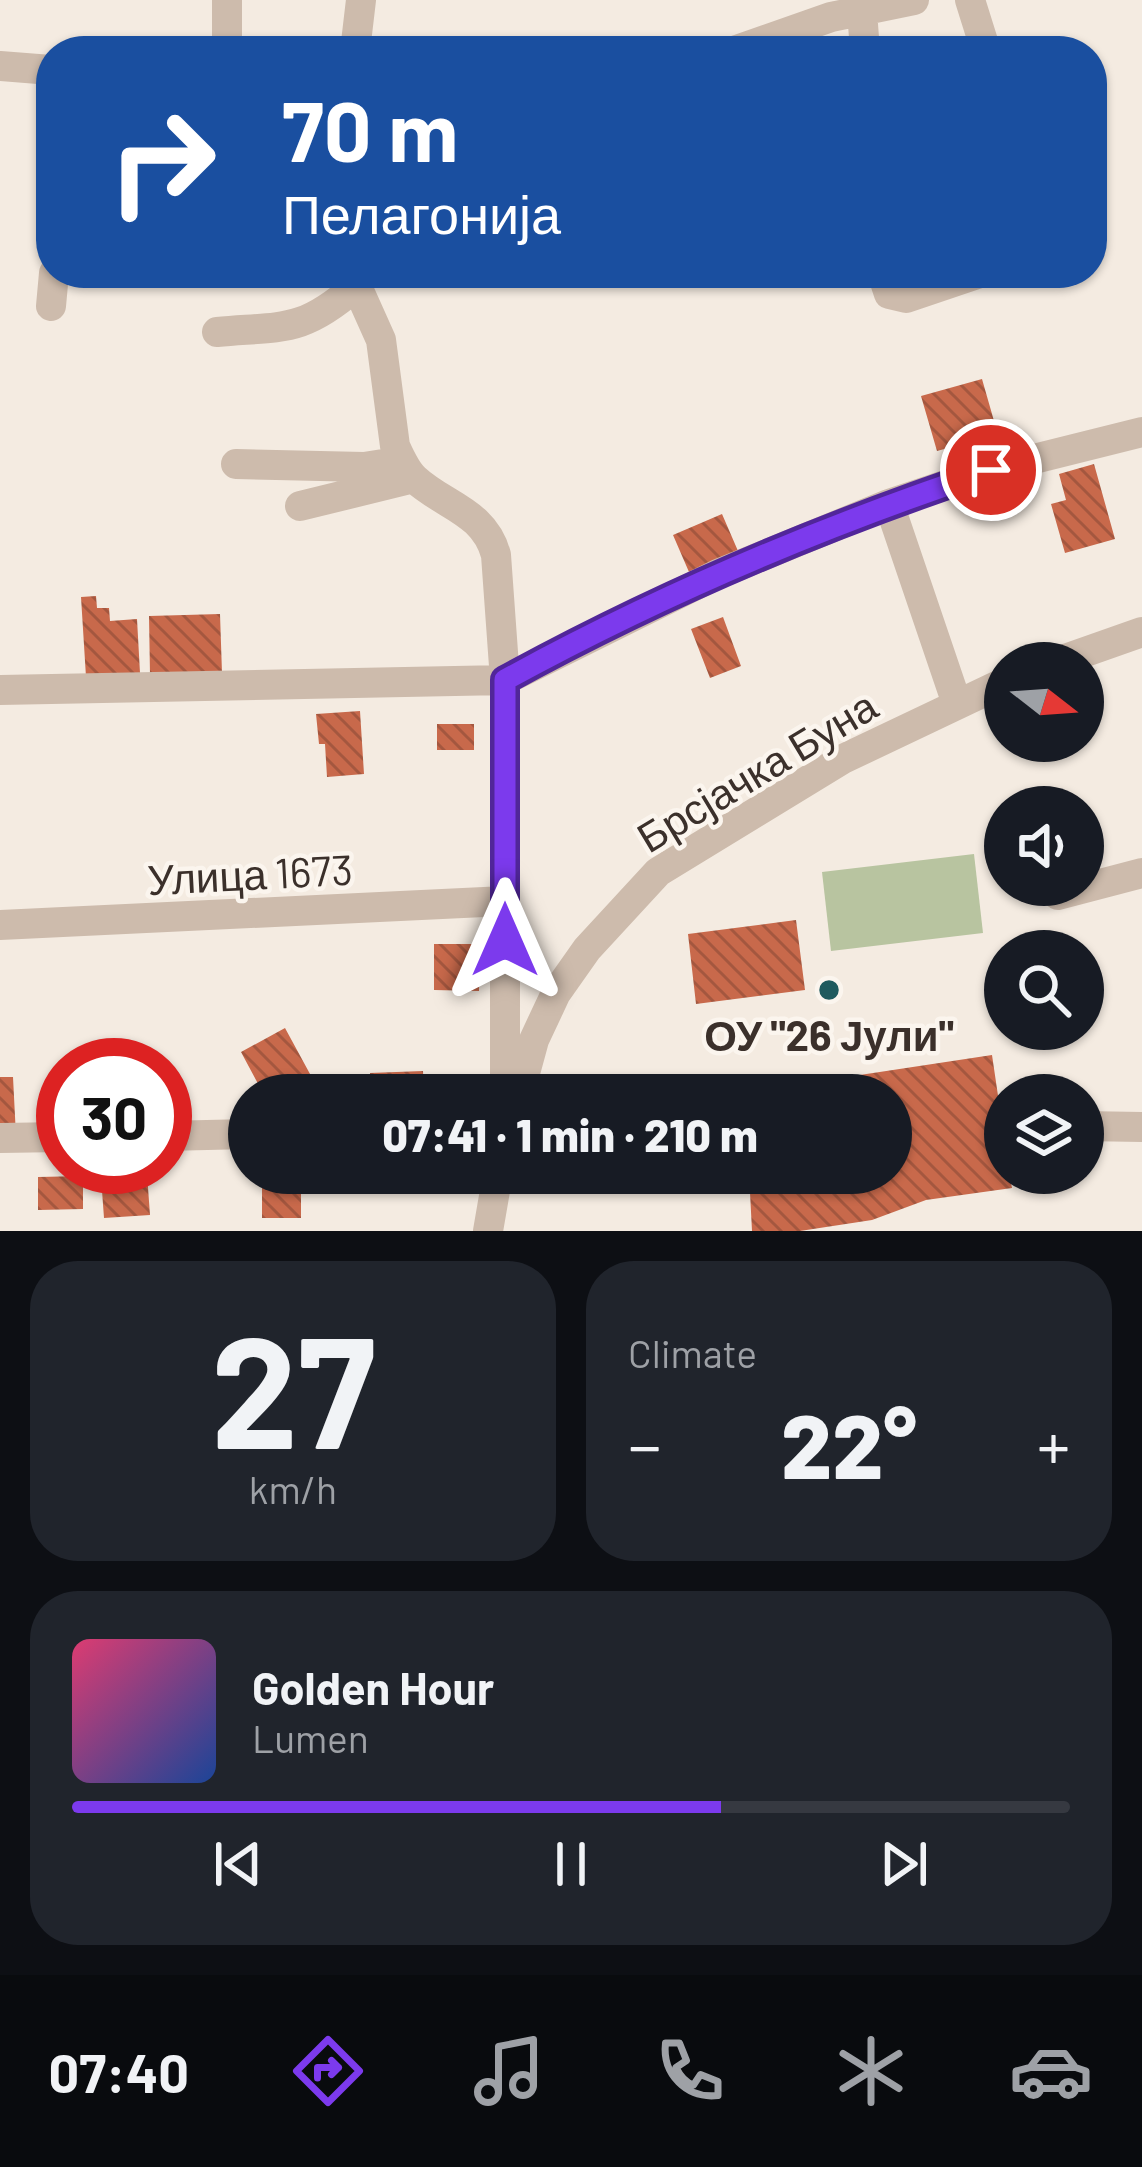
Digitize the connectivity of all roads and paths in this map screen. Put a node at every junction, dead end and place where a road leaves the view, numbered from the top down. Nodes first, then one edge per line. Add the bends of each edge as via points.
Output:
1 (227, 0) edge
2 (361, 0) edge
3 (914, 0) edge
4 (970, 0) edge
5 (862, 10) junction
6 (227, 36) edge
7 (357, 36) edge
8 (781, 36) edge
9 (864, 36) edge
10 (981, 36) edge
11 (0, 66) edge
12 (36, 69) edge
13 (53, 288) edge
14 (346, 288) edge
15 (357, 288) edge
16 (887, 288) edge
17 (936, 288) edge
18 (51, 306) dead end
19 (217, 332) dead end
20 (1142, 432) edge
21 (236, 464) dead end
22 (408, 470) junction
23 (890, 504) junction
24 (300, 506) dead end
25 (1142, 632) edge
26 (1104, 645) edge
27 (505, 680) junction
28 (0, 690) edge
29 (984, 692) edge
30 (957, 704) junction
31 (1142, 874) edge
32 (1104, 884) edge
33 (505, 902) junction
34 (0, 925) edge
35 (505, 1074) edge
36 (525, 1074) edge
37 (1104, 1126) edge
38 (1142, 1127) edge
39 (228, 1134) edge
40 (192, 1135) edge
41 (36, 1137) edge
42 (0, 1138) edge
43 (494, 1194) edge
44 (488, 1231) edge

1 - 6 street
2 - 7 street
3 - 5 street
4 - 10 street
5 - 8 street
5 - 9 street
11 - 12 street
13 - 18 street
14 - 19 street via 304,324
15 - 22 street via 381,340 395,446
16 - 17 street via 906,298
20 - 23 street
21 - 22 street
22 - 24 street
22 - 27 street via 472,516 492,541
23 - 27 street via 718,574
23 - 30 street
25 - 26 street
27 - 28 street
27 - 33 street
29 - 30 street, Брсјачка Буна
30 - 36 street, Брсјачка Буна via 843,759 658,872 556,993
31 - 32 street
33 - 34 street, Улица 1673
33 - 35 street
37 - 38 street
39 - 40 street
41 - 42 street
43 - 44 street

